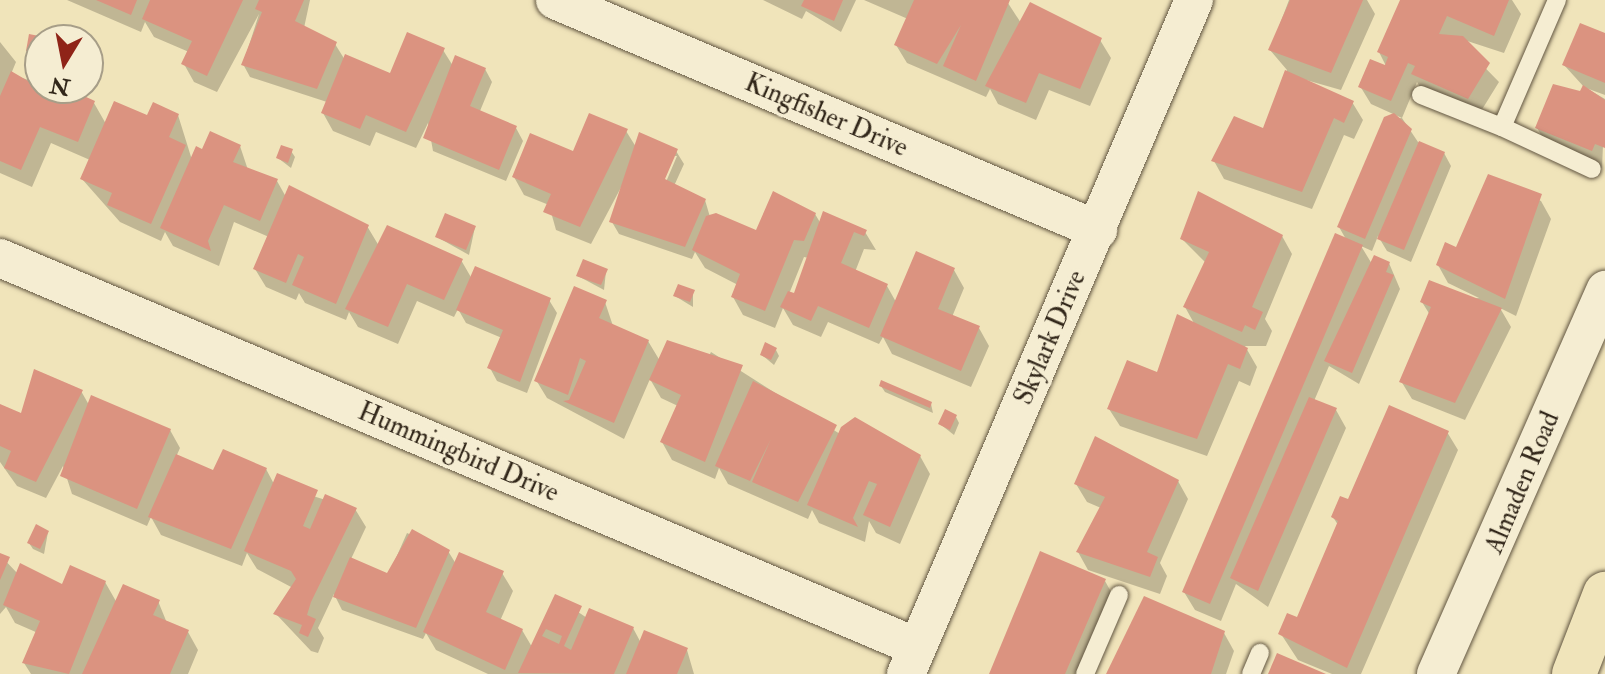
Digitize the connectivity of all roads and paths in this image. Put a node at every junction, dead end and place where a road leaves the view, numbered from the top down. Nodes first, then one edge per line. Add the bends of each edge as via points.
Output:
1 (555, 0) edge
2 (1194, 0) edge
3 (1557, 0) edge
4 (1421, 95) dead end
5 (1502, 127) junction
6 (1592, 169) dead end
7 (1098, 230) junction
8 (0, 258) edge
9 (1605, 290) edge
10 (1605, 594) edge
11 (1119, 595) dead end
12 (1260, 653) dead end
13 (911, 661) edge
14 (1085, 674) edge
15 (1251, 674) edge
16 (1436, 674) edge
17 (1574, 674) edge

1 - 7 street, Kingfisher Drive
2 - 7 street, Skylark Drive
3 - 5 lane
4 - 5 lane
5 - 6 lane
7 - 13 street, Skylark Drive
8 - 13 street, Hummingbird Drive
9 - 16 street, Almaden Road
10 - 17 main road
11 - 14 lane
12 - 15 lane

